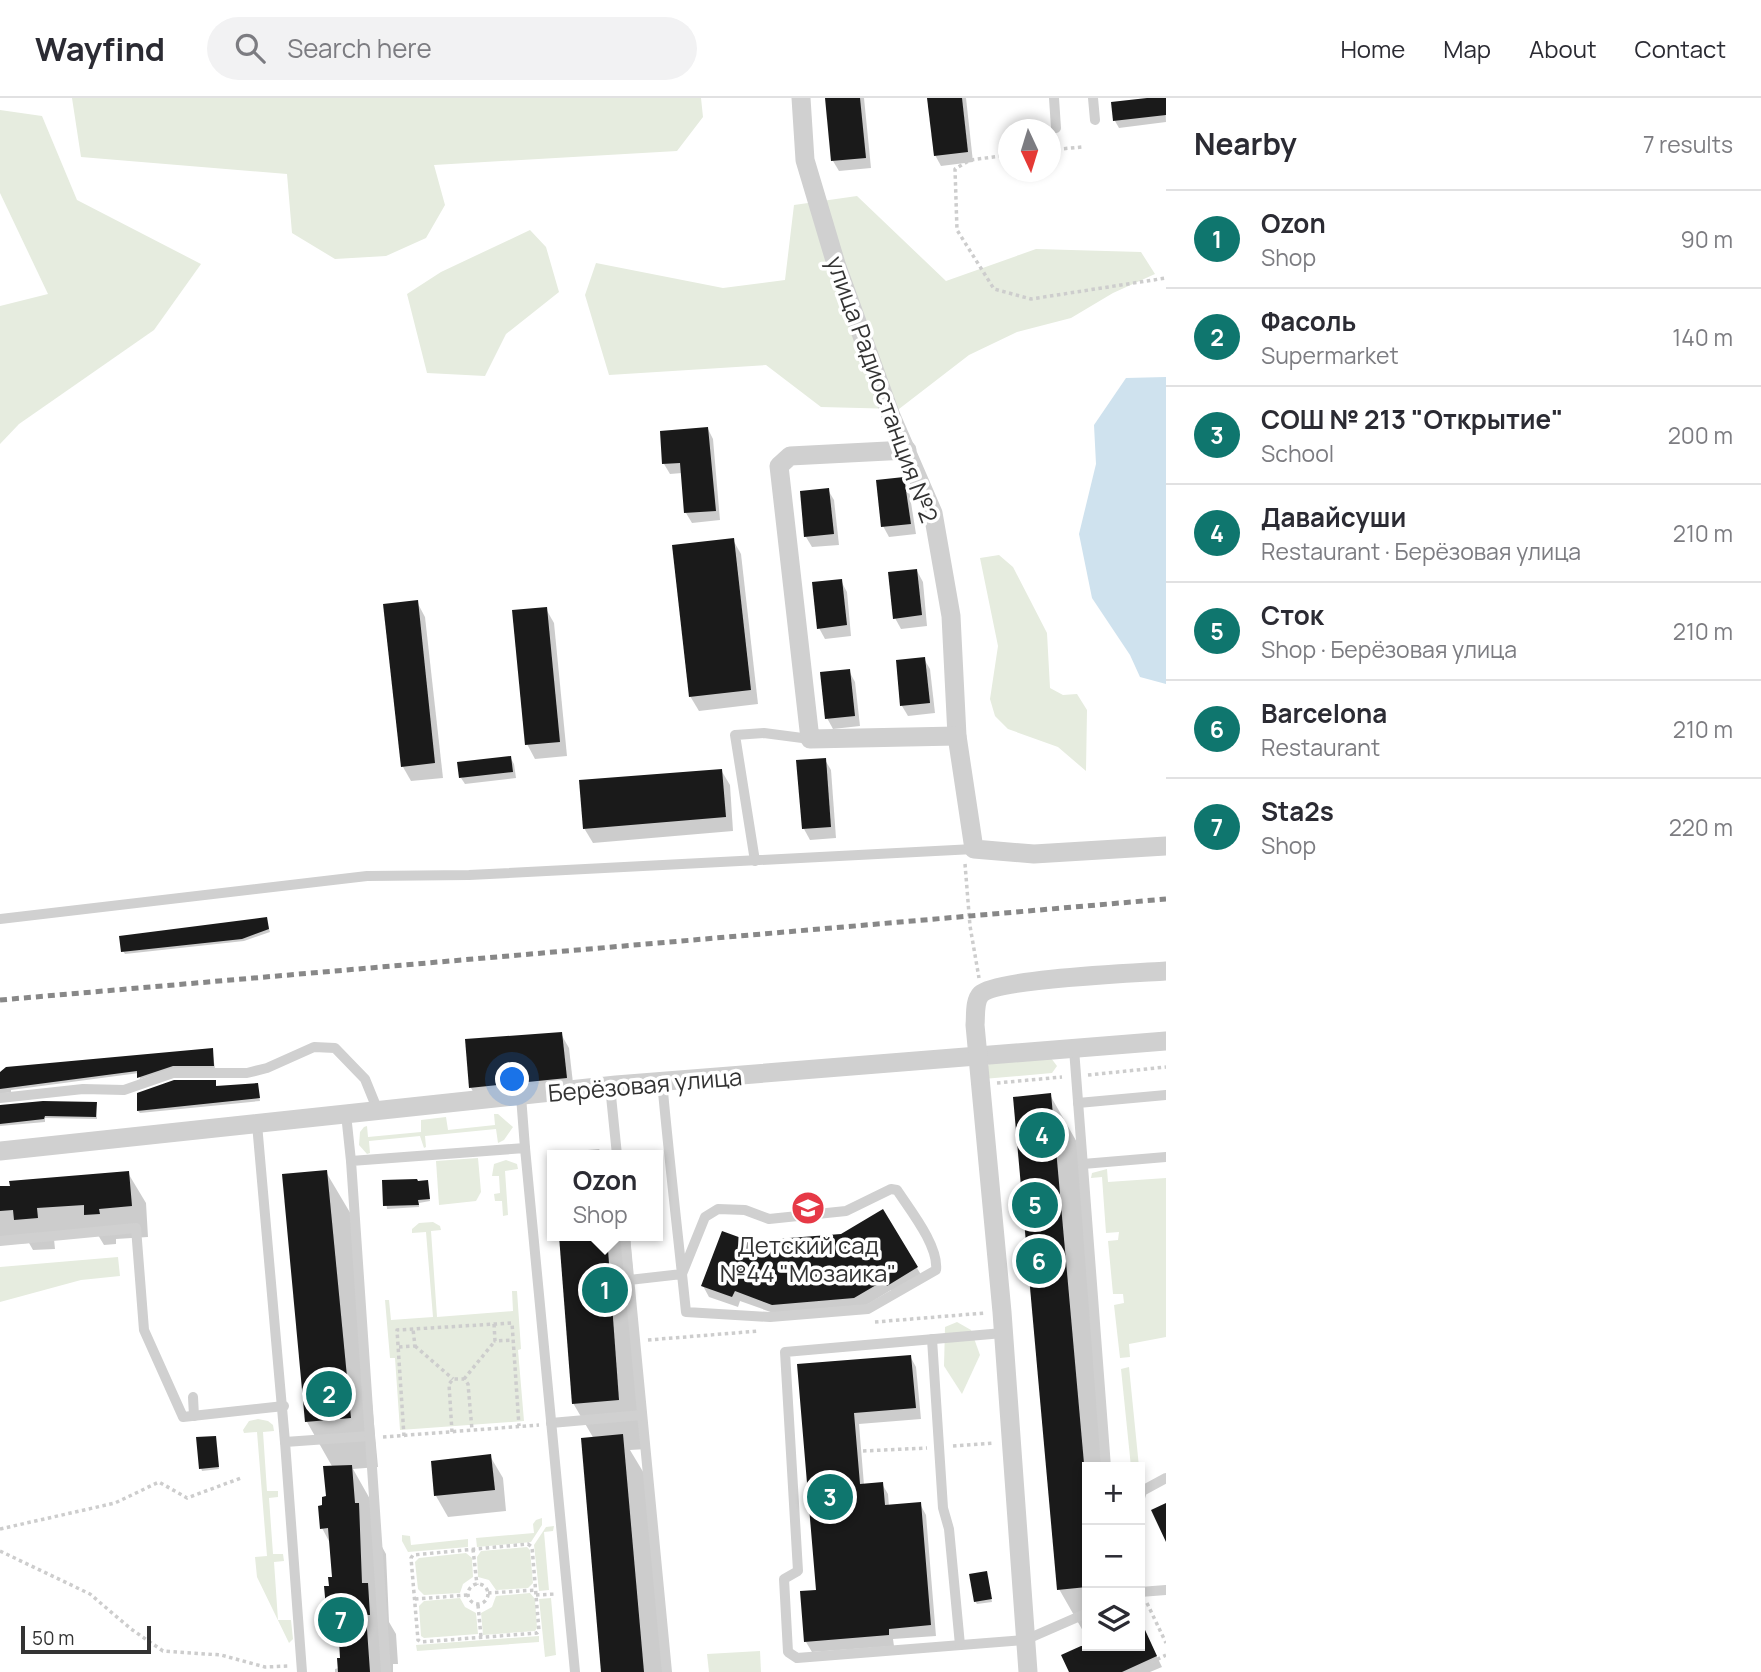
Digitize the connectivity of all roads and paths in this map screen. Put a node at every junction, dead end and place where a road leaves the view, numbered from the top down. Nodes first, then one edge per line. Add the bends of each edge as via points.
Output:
1 (801, 98) edge
2 (1054, 98) edge
3 (1093, 98) edge
4 (1055, 119) edge
5 (1095, 120) dead end
6 (1082, 147) dead end
7 (1061, 149) edge
8 (998, 156) edge
9 (1166, 278) edge
10 (907, 450) junction
11 (957, 736) junction
12 (810, 739) junction
13 (1166, 846) edge
14 (974, 849) junction
15 (755, 861) junction
16 (966, 869) dead end
17 (0, 919) edge
18 (1166, 971) edge
19 (979, 980) dead end
20 (1166, 1041) edge
21 (1074, 1049) junction
22 (979, 1056) junction
23 (662, 1081) junction
24 (610, 1086) junction
25 (1166, 1095) edge
26 (521, 1096) junction
27 (0, 1098) edge
28 (1078, 1103) junction
29 (378, 1111) junction
30 (346, 1114) junction
31 (257, 1124) junction
32 (525, 1148) junction
33 (616, 1150) edge
34 (0, 1151) edge
35 (1166, 1157) edge
36 (351, 1161) junction
37 (1083, 1164) junction
38 (0, 1241) edge
39 (625, 1241) edge
40 (682, 1274) junction
41 (629, 1280) junction
42 (494, 1324) junction
43 (413, 1329) junction
44 (1003, 1333) junction
45 (932, 1339) junction
46 (495, 1340) junction
47 (513, 1340) junction
48 (398, 1346) junction
49 (415, 1346) junction
50 (453, 1379) junction
51 (464, 1379) junction
52 (192, 1397) dead end
53 (284, 1406) junction
54 (642, 1415) junction
55 (194, 1416) junction
56 (551, 1423) junction
57 (519, 1426) junction
58 (471, 1430) junction
59 (452, 1432) junction
60 (404, 1436) junction
61 (370, 1437) junction
62 (285, 1442) junction
63 (1106, 1462) edge
64 (241, 1478) dead end
65 (1166, 1478) edge
66 (1145, 1489) edge
67 (0, 1529) edge
68 (473, 1549) junction
69 (0, 1550) edge
70 (477, 1585) junction
71 (1166, 1590) edge
72 (536, 1592) junction
73 (1145, 1592) edge
74 (562, 1593) dead end
75 (488, 1594) junction
76 (468, 1595) junction
77 (415, 1599) junction
78 (1145, 1602) edge
79 (478, 1604) junction
80 (1082, 1615) edge
81 (481, 1637) junction
82 (1025, 1640) junction
83 (1166, 1643) edge
84 (960, 1644) junction
85 (1166, 1655) edge
86 (292, 1666) dead end
87 (302, 1672) edge
88 (386, 1672) edge
89 (575, 1672) edge
90 (667, 1672) edge
91 (1028, 1672) edge
92 (1132, 1672) edge

1 - 10 street, улица Радиостанция №2 via 806,160 836,264
2 - 4 lane
3 - 5 lane
6 - 7 path
8 - 9 path via 970,160 955,169 957,230 994,289 1031,299
10 - 11 street, улица Радиостанция №2 via 933,513 951,616
10 - 12 street via 790,456 779,466
11 - 12 street
11 - 14 street, улица Радиостанция №2
12 - 15 lane via 764,733 734,735
13 - 14 street via 1034,854
14 - 15 lane
15 - 17 lane via 367,876
16 - 19 path
18 - 22 street via 1047,980 981,993 976,1005
20 - 21 street, Берёзовая улица
21 - 22 street, Берёзовая улица
21 - 28 lane
22 - 23 street, Берёзовая улица
22 - 44 street
23 - 24 street, Берёзовая улица
23 - 40 lane
24 - 26 street, Берёзовая улица
24 - 33 lane
25 - 28 lane
26 - 29 street, Берёзовая улица
26 - 32 lane
27 - 29 lane via 83,1089 124,1090 173,1073 247,1073 314,1047 335,1048 365,1079
28 - 37 lane
29 - 30 street, Берёзовая улица
30 - 31 street, Берёзовая улица
30 - 36 lane
31 - 34 street, Берёзовая улица
31 - 53 lane
32 - 36 lane
32 - 56 lane
35 - 37 lane
36 - 61 lane
37 - 63 lane
38 - 55 lane via 136,1228 144,1330 183,1417
39 - 41 lane
40 - 40 lane via 687,1312 770,1317 868,1309 936,1270 937,1262 934,1249 897,1190 891,1189 846,1212 769,1219 745,1210 718,1209 705,1217
40 - 41 lane
41 - 54 lane
42 - 43 path
42 - 46 path
42 - 47 path via 512,1323
43 - 48 path via 397,1330
43 - 49 path
44 - 45 lane
44 - 82 street
45 - 84 lane via 943,1508
45 - 84 lane via 785,1352 798,1571 784,1578 788,1652 797,1658
46 - 47 path
46 - 51 path
47 - 57 path
48 - 49 path
48 - 60 path
49 - 50 path
50 - 51 path
50 - 59 path via 449,1384
51 - 58 path
52 - 55 lane
53 - 55 lane
53 - 62 lane
54 - 56 lane
54 - 90 lane
56 - 57 path
56 - 89 lane
57 - 58 path
58 - 59 path
59 - 60 path
60 - 61 path
61 - 62 lane
61 - 88 lane
62 - 87 lane
64 - 67 path via 187,1498 159,1482 116,1503
65 - 66 lane
68 - 70 path
68 - 72 path via 528,1544
68 - 77 path via 413,1555
69 - 86 path via 90,1594 163,1651 221,1655 265,1667
70 - 75 path
70 - 76 path
71 - 73 lane
72 - 74 path
72 - 75 path
72 - 81 path via 537,1633
75 - 79 path
76 - 77 path
76 - 79 path
77 - 81 path via 421,1642
78 - 83 path
79 - 81 path
80 - 82 lane
82 - 84 lane
82 - 91 street
85 - 92 path

